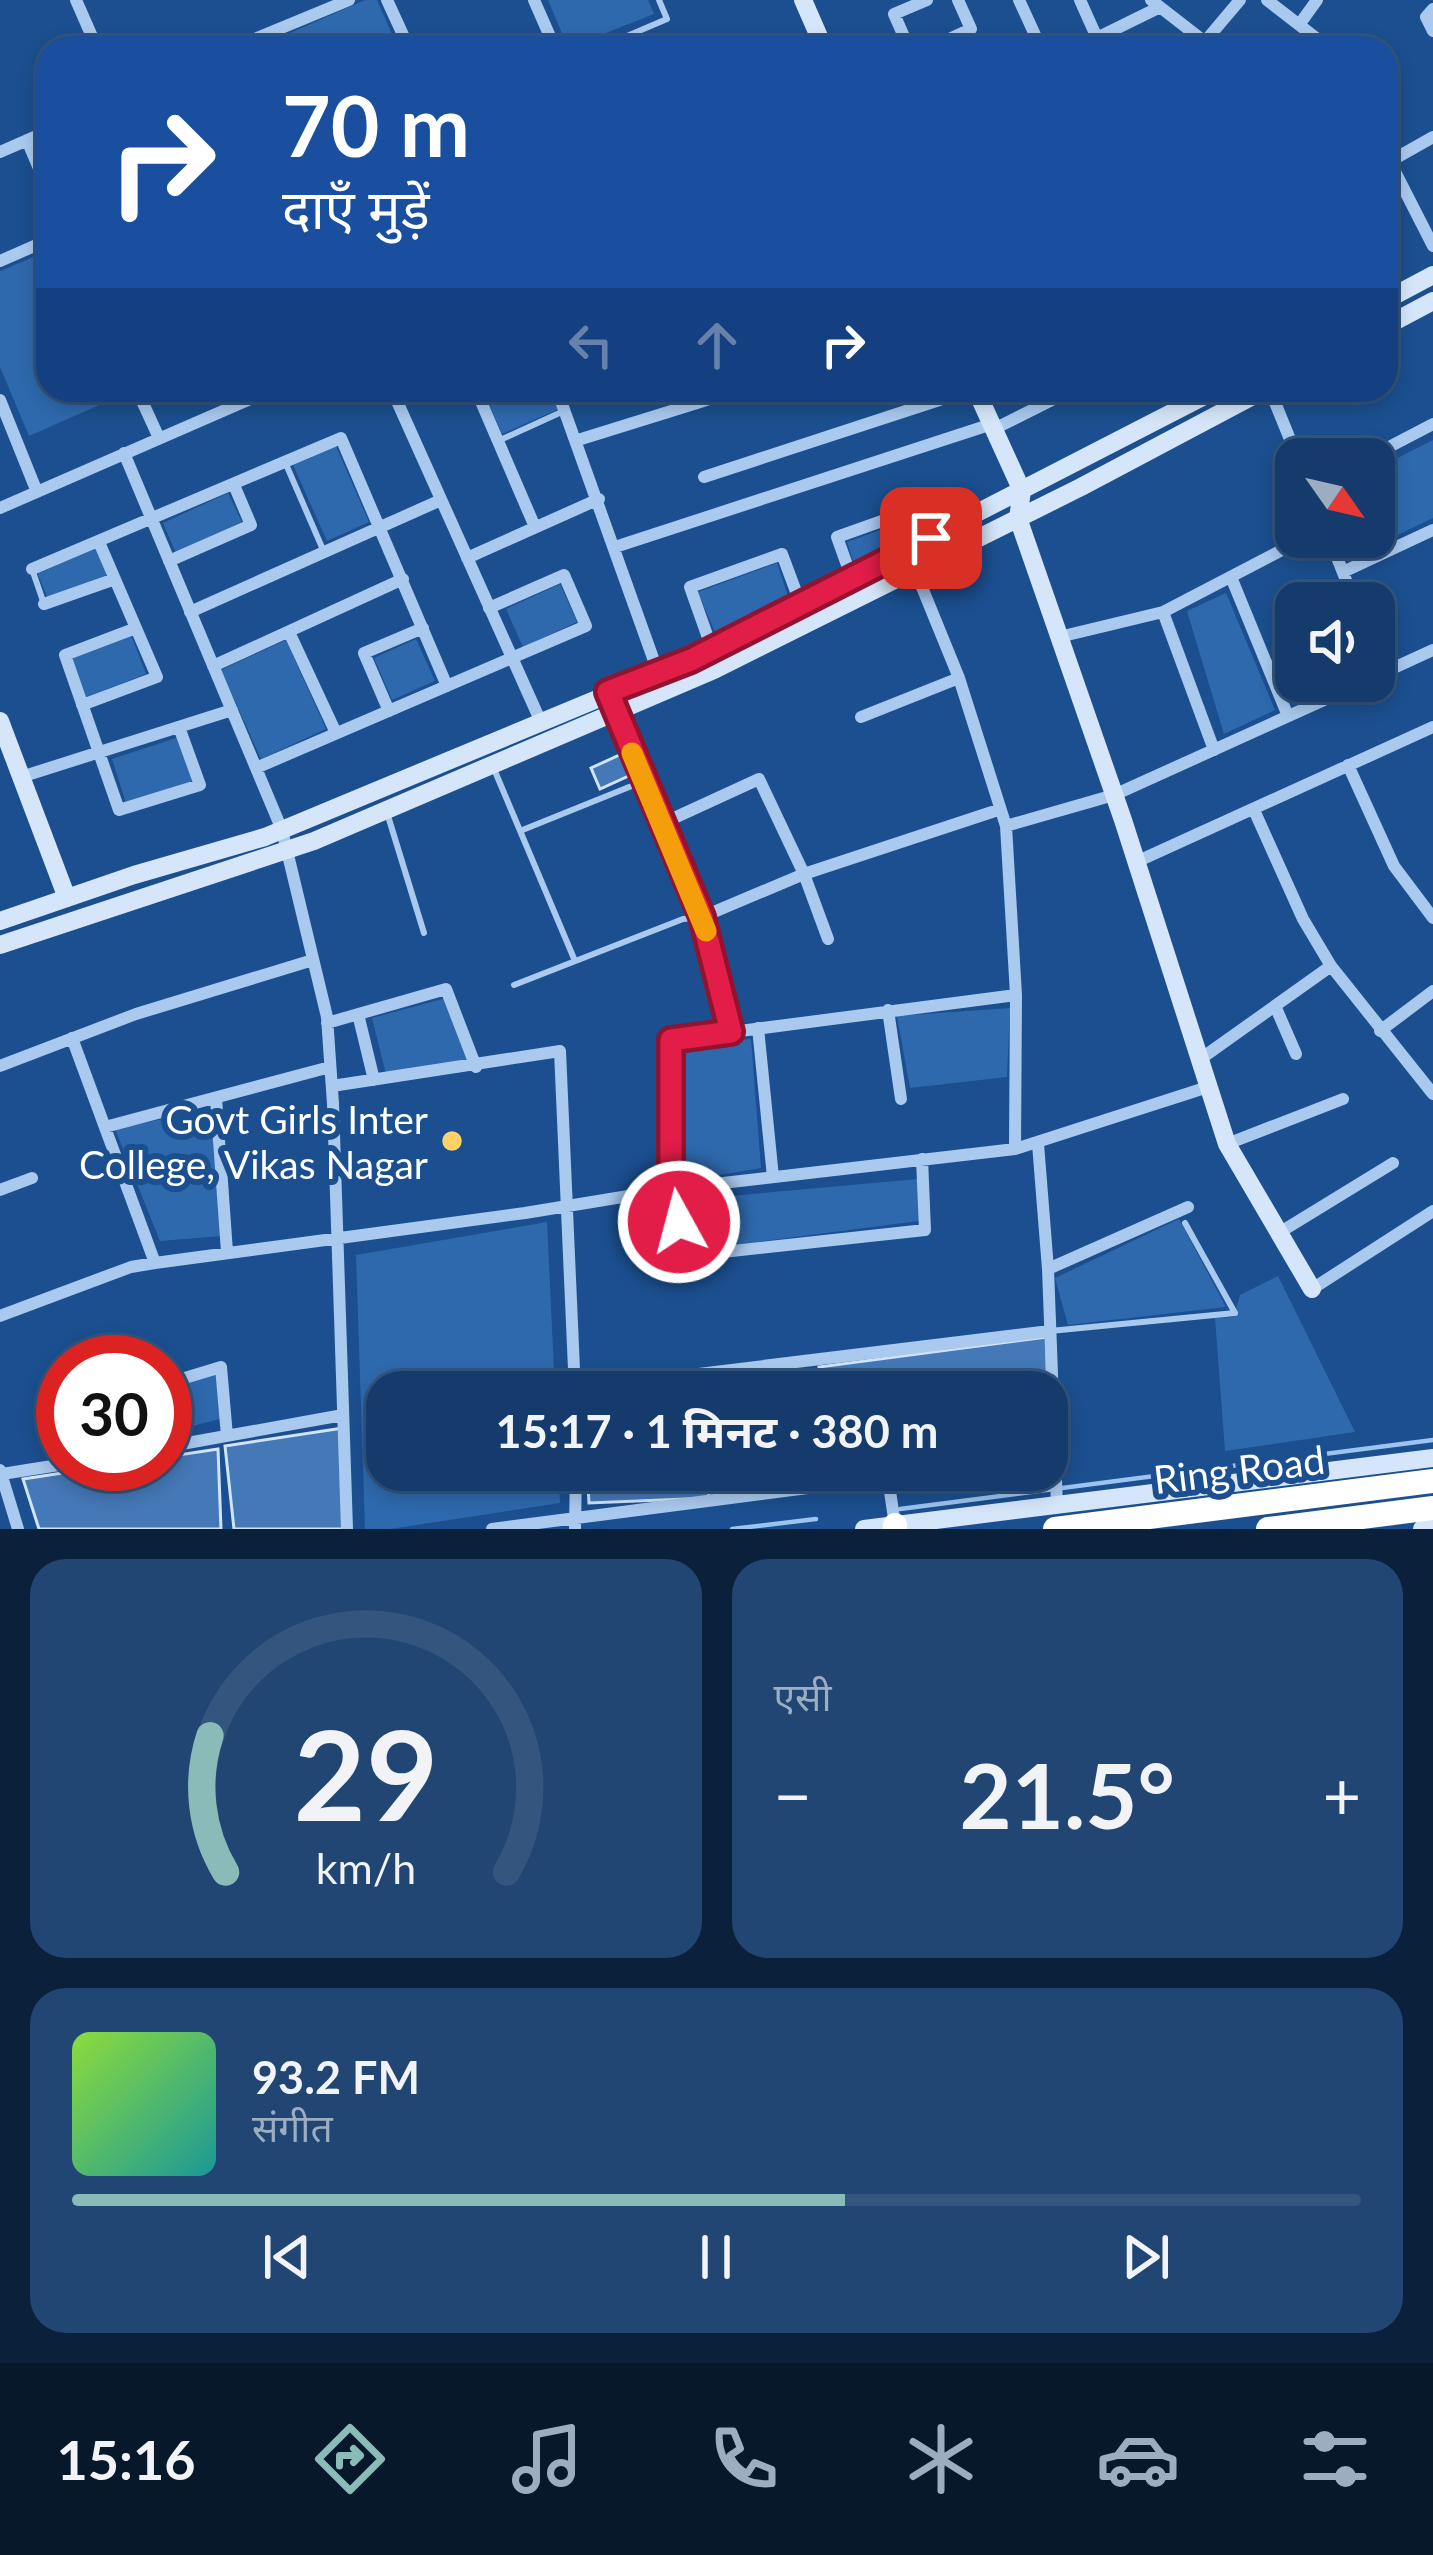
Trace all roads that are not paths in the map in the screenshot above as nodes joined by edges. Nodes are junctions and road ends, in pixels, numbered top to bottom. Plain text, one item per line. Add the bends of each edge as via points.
1 (76, 0) edge
2 (349, 0) edge
3 (387, 0) edge
4 (534, 0) edge
5 (658, 0) edge
6 (802, 0) edge
7 (927, 0) edge
8 (958, 0) edge
9 (1019, 0) edge
10 (1080, 0) edge
11 (1240, 0) edge
12 (1267, 0) edge
13 (1317, 0) edge
14 (1155, 4) edge
15 (1433, 9) edge
16 (1299, 25) junction
17 (1433, 31) edge
18 (92, 36) edge
19 (262, 36) edge
20 (404, 36) edge
21 (550, 36) edge
22 (627, 36) edge
23 (818, 36) edge
24 (904, 36) edge
25 (956, 36) edge
26 (1036, 36) edge
27 (1096, 36) edge
28 (1100, 36) edge
29 (1192, 36) edge
30 (1210, 36) edge
31 (1313, 36) edge
32 (36, 136) edge
33 (1433, 137) edge
34 (27, 140) junction
35 (0, 152) edge
36 (1398, 154) edge
37 (36, 161) edge
38 (1398, 181) edge
39 (36, 245) edge
40 (1433, 246) edge
41 (0, 261) edge
42 (1433, 275) edge
43 (1398, 294) edge
44 (1433, 301) edge
45 (1398, 320) edge
46 (0, 400) edge
47 (142, 402) edge
48 (232, 402) edge
49 (397, 402) edge
50 (481, 402) edge
51 (562, 402) edge
52 (681, 402) edge
53 (936, 402) edge
54 (979, 402) edge
55 (1044, 402) edge
56 (1193, 402) edge
57 (1244, 402) edge
58 (1272, 402) edge
59 (566, 410) junction
60 (1433, 424) edge
61 (993, 427) junction
62 (159, 438) junction
63 (1289, 438) edge
64 (578, 440) junction
65 (498, 441) junction
66 (1395, 444) edge
67 (124, 454) junction
68 (285, 462) junction
69 (704, 477) dead end
70 (234, 485) junction
71 (1022, 491) junction
72 (37, 492) junction
73 (599, 499) junction
74 (441, 500) junction
75 (0, 508) edge
76 (1018, 518) junction
77 (152, 521) junction
78 (381, 527) junction
79 (535, 527) junction
80 (1433, 530) edge
81 (931, 538) junction
82 (99, 542) junction
83 (615, 548) junction
84 (324, 552) junction
85 (1275, 554) edge
86 (467, 558) junction
87 (1337, 558) edge
88 (169, 560) junction
89 (32, 569) joint
90 (915, 569) junction
91 (1343, 572) junction
92 (1231, 577) junction
93 (115, 578) junction
94 (852, 578) junction
95 (403, 580) junction
96 (1347, 582) edge
97 (44, 604) joint
98 (801, 604) junction
99 (489, 608) junction
100 (190, 612) junction
101 (1163, 612) junction
102 (136, 628) junction
103 (423, 628) junction
104 (289, 632) junction
105 (1059, 637) junction
106 (712, 650) junction
107 (1433, 650) edge
108 (512, 658) junction
109 (213, 666) junction
110 (1395, 667) edge
111 (658, 672) junction
112 (959, 678) junction
113 (447, 686) junction
114 (608, 692) junction
115 (1319, 702) edge
116 (82, 705) junction
117 (232, 710) junction
118 (389, 711) junction
119 (616, 713) junction
120 (1288, 716) junction
121 (861, 717) dead end
122 (540, 720) junction
123 (0, 722) edge
124 (179, 727) junction
125 (1429, 728) edge
126 (336, 734) junction
127 (484, 744) junction
128 (1433, 746) edge
129 (1214, 750) junction
130 (98, 753) junction
131 (1348, 765) junction
132 (493, 766) junction
133 (256, 768) junction
134 (21, 777) junction
135 (644, 781) junction
136 (380, 789) junction
137 (1114, 795) junction
138 (998, 810) junction
139 (1254, 810) junction
140 (386, 811) junction
141 (661, 824) junction
142 (1006, 826) junction
143 (282, 830) junction
144 (520, 831) junction
145 (289, 850) junction
146 (1136, 862) junction
147 (804, 874) junction
148 (67, 898) junction
149 (702, 917) junction
150 (1433, 918) edge
151 (0, 921) edge
152 (424, 933) dead end
153 (828, 939) dead end
154 (0, 945) edge
155 (313, 960) junction
156 (575, 961) junction
157 (1331, 966) junction
158 (514, 985) dead end
159 (1433, 991) edge
160 (1016, 995) junction
161 (1276, 1008) junction
162 (888, 1010) junction
163 (358, 1014) junction
164 (327, 1023) junction
165 (758, 1028) junction
166 (1380, 1031) junction
167 (731, 1032) junction
168 (72, 1038) junction
169 (1296, 1054) dead end
170 (1199, 1060) junction
171 (0, 1066) edge
172 (476, 1066) junction
173 (330, 1067) junction
174 (374, 1080) junction
175 (332, 1086) junction
176 (1208, 1088) junction
177 (1433, 1094) edge
178 (216, 1098) junction
179 (901, 1099) dead end
180 (1343, 1099) dead end
181 (105, 1127) junction
182 (1038, 1144) junction
183 (1227, 1144) junction
184 (1016, 1149) junction
185 (922, 1159) junction
186 (1393, 1163) dead end
187 (773, 1177) junction
188 (32, 1178) dead end
189 (671, 1189) junction
190 (0, 1190) edge
191 (567, 1204) junction
192 (1188, 1207) dead end
193 (1433, 1211) edge
194 (1185, 1222) dead end
195 (1282, 1232) junction
196 (336, 1238) junction
197 (227, 1252) junction
198 (155, 1263) junction
199 (1048, 1269) junction
200 (1312, 1289) joint
201 (0, 1316) edge
202 (1050, 1331) junction
203 (574, 1371) edge
204 (733, 1371) edge
205 (1050, 1371) edge
206 (192, 1375) edge
207 (343, 1415) junction
208 (227, 1436) junction
209 (192, 1442) edge
210 (1433, 1458) edge
211 (36, 1468) edge
212 (1, 1472) edge
213 (1433, 1481) edge
214 (576, 1491) edge
215 (831, 1491) edge
216 (890, 1491) edge
217 (1433, 1508) edge
218 (1056, 1510) edge
219 (575, 1522) edge
220 (895, 1523) edge
221 (1433, 1528) edge
222 (18, 1529) edge
223 (347, 1529) edge
224 (492, 1529) edge
225 (863, 1529) edge
226 (1268, 1529) edge
227 (1423, 1529) edge

1 - 18 street
2 - 19 street
3 - 20 street
4 - 21 street
5 - 22 lane via 667,19
6 - 23 street
7 - 24 street via 894,14
8 - 25 street via 971,29
9 - 26 street
10 - 27 street
11 - 30 street
12 - 16 street
13 - 16 street
14 - 28 street
14 - 29 street
15 - 17 street via 1426,17
16 - 31 street
32 - 34 street
33 - 36 street
34 - 35 street
34 - 37 street
38 - 40 street
39 - 41 street
42 - 43 street
44 - 45 street
46 - 72 street
47 - 62 street
48 - 62 street
49 - 74 street
50 - 65 street
51 - 59 street
52 - 64 street
53 - 69 street
54 - 61 street
55 - 61 street
56 - 71 street
57 - 76 street
58 - 63 street
59 - 64 street
59 - 65 lane
60 - 66 street
61 - 71 street
61 - 83 street
62 - 67 street
64 - 73 street
65 - 79 street
67 - 72 street
67 - 77 street
68 - 70 street
68 - 78 street via 341,438
68 - 84 lane
70 - 77 street
70 - 88 street via 251,525
71 - 76 street
71 - 81 street
72 - 75 street
73 - 79 street
73 - 83 street
74 - 78 street
74 - 86 street
76 - 90 street
76 - 105 street
77 - 82 street
77 - 88 street
78 - 84 street
78 - 95 street
79 - 86 street
80 - 91 street
81 - 94 street
81 - 94 street via 921,507 837,537
82 - 89 street
82 - 93 street
83 - 111 street
84 - 100 street
85 - 92 street
86 - 99 street
87 - 91 street
88 - 100 street
89 - 97 lane
90 - 112 street
90 - 119 street
91 - 96 street
92 - 101 street
92 - 120 street
93 - 97 street
93 - 102 street
94 - 98 street
95 - 103 street
95 - 104 street
98 - 106 street
98 - 106 street via 782,554 690,587
99 - 108 street
99 - 108 street via 564,575 586,626
100 - 109 street
101 - 105 street
101 - 129 street
102 - 116 street via 64,655
102 - 116 street via 157,677
103 - 113 street
103 - 118 street via 364,653
104 - 109 street
104 - 126 street
105 - 137 street
106 - 111 street
107 - 110 street
108 - 113 street
108 - 122 street
109 - 117 street
111 - 114 street
112 - 121 street
112 - 138 street
113 - 118 street
114 - 119 street
114 - 122 street
115 - 120 street
116 - 130 street
117 - 124 street
117 - 133 street
118 - 126 street
119 - 132 street
119 - 135 street
120 - 129 street
122 - 127 street
123 - 134 street
124 - 130 street
124 - 130 street via 200,784 119,810
125 - 128 street
125 - 131 street
126 - 133 street
127 - 132 street
127 - 136 street
129 - 137 street
130 - 134 street
131 - 139 street
131 - 150 street via 1394,866
132 - 140 street
132 - 144 lane
133 - 143 street
134 - 148 street
135 - 141 street
135 - 144 lane
136 - 140 street
136 - 143 street
137 - 142 street
137 - 146 street
138 - 142 street
138 - 147 street
139 - 146 street
139 - 157 street
140 - 145 street
140 - 152 lane
141 - 147 street via 759,779
141 - 149 street
142 - 160 street
143 - 145 street
143 - 148 street
144 - 156 lane
145 - 154 street
145 - 155 street
146 - 170 street
147 - 149 street
147 - 153 street
148 - 151 street
149 - 156 lane
149 - 167 street
155 - 164 street
155 - 168 street
156 - 158 lane
157 - 161 street
157 - 166 street
159 - 166 street
160 - 162 street
160 - 184 street
161 - 169 street
161 - 170 street
162 - 165 street
162 - 179 street
163 - 164 street
163 - 172 street via 446,989
163 - 174 street
164 - 173 street
165 - 167 street
165 - 187 street
166 - 177 street
167 - 189 street via 671,1040
168 - 171 street
168 - 181 street
170 - 176 street
172 - 174 street
172 - 191 street via 560,1051
173 - 175 street
173 - 178 street
174 - 175 street
175 - 196 street
176 - 182 street
176 - 183 street
178 - 181 street
178 - 197 street
180 - 183 street
181 - 198 street
182 - 184 street
182 - 199 street
183 - 195 street
184 - 185 street
185 - 187 street
185 - 189 street via 925,1230 686,1256
186 - 195 street
187 - 189 street
188 - 190 street
189 - 191 street
191 - 196 street
191 - 203 street
192 - 199 street
193 - 200 street
194 - 202 lane via 1235,1313
195 - 200 street
196 - 197 street
196 - 207 street
197 - 198 street
198 - 201 street
199 - 202 street
202 - 204 street
202 - 205 street
206 - 208 street via 221,1366
207 - 208 street
207 - 223 street
208 - 209 street
210 - 218 street
211 - 212 street
212 - 222 street
213 - 218 highway, Ring Road
214 - 219 street
215 - 219 street
216 - 220 street
217 - 226 highway, Ring Road
218 - 220 street
219 - 224 street
220 - 225 street
221 - 227 street

